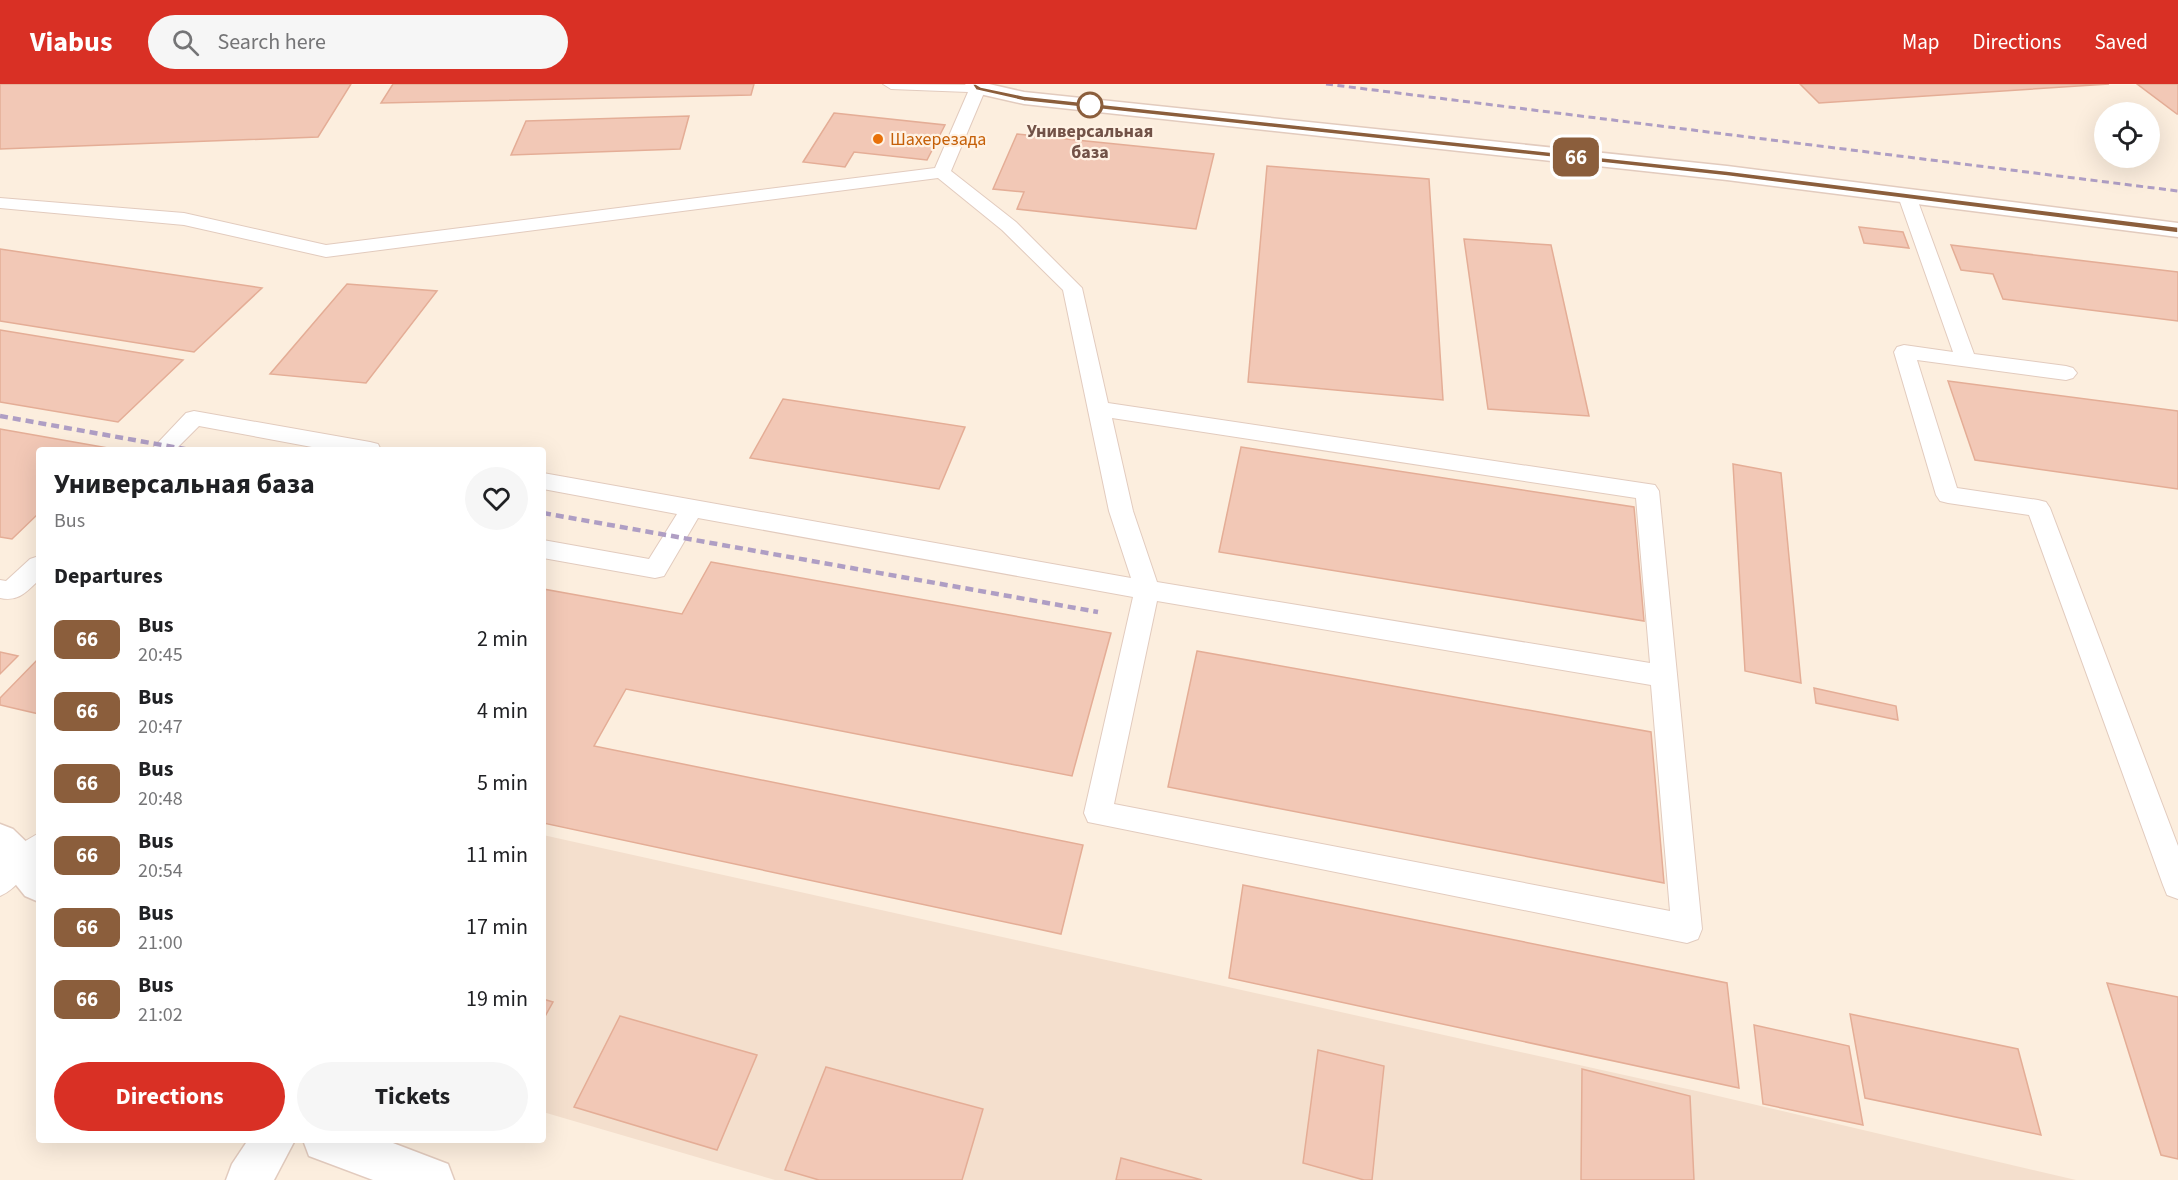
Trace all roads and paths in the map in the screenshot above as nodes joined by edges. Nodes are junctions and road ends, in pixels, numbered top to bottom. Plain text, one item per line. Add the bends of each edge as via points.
1 (891, 84) edge
2 (925, 85) edge
3 (977, 86) edge
4 (942, 172) junction
5 (1907, 196) junction
6 (0, 202) edge
7 (2178, 230) edge
8 (1966, 360) junction
9 (2066, 374) dead end
10 (1100, 409) junction
11 (165, 447) edge
12 (354, 447) edge
13 (546, 482) edge
14 (692, 508) junction
15 (546, 550) edge
16 (36, 568) edge
17 (0, 589) edge
18 (1148, 590) junction
19 (1664, 676) junction
20 (2178, 885) edge
21 (271, 1143) edge
22 (334, 1143) edge
23 (248, 1180) edge
24 (432, 1180) edge

1 - 2 lane
2 - 3 lane
3 - 4 lane
3 - 5 street via 1024,98 1727,173
4 - 6 lane via 326,252 184,219
4 - 10 lane via 1009,226 1072,288
5 - 7 street
5 - 8 lane
8 - 9 lane
8 - 20 lane via 1904,352 1948,495 2038,508
10 - 18 lane via 1121,512
10 - 19 lane via 1647,491
11 - 12 lane via 194,418
13 - 14 lane
14 - 15 lane via 656,569
14 - 18 lane
16 - 17 lane via 11,591
18 - 19 lane
18 - 19 lane via 1098,813 1687,928
21 - 23 street
22 - 24 street

